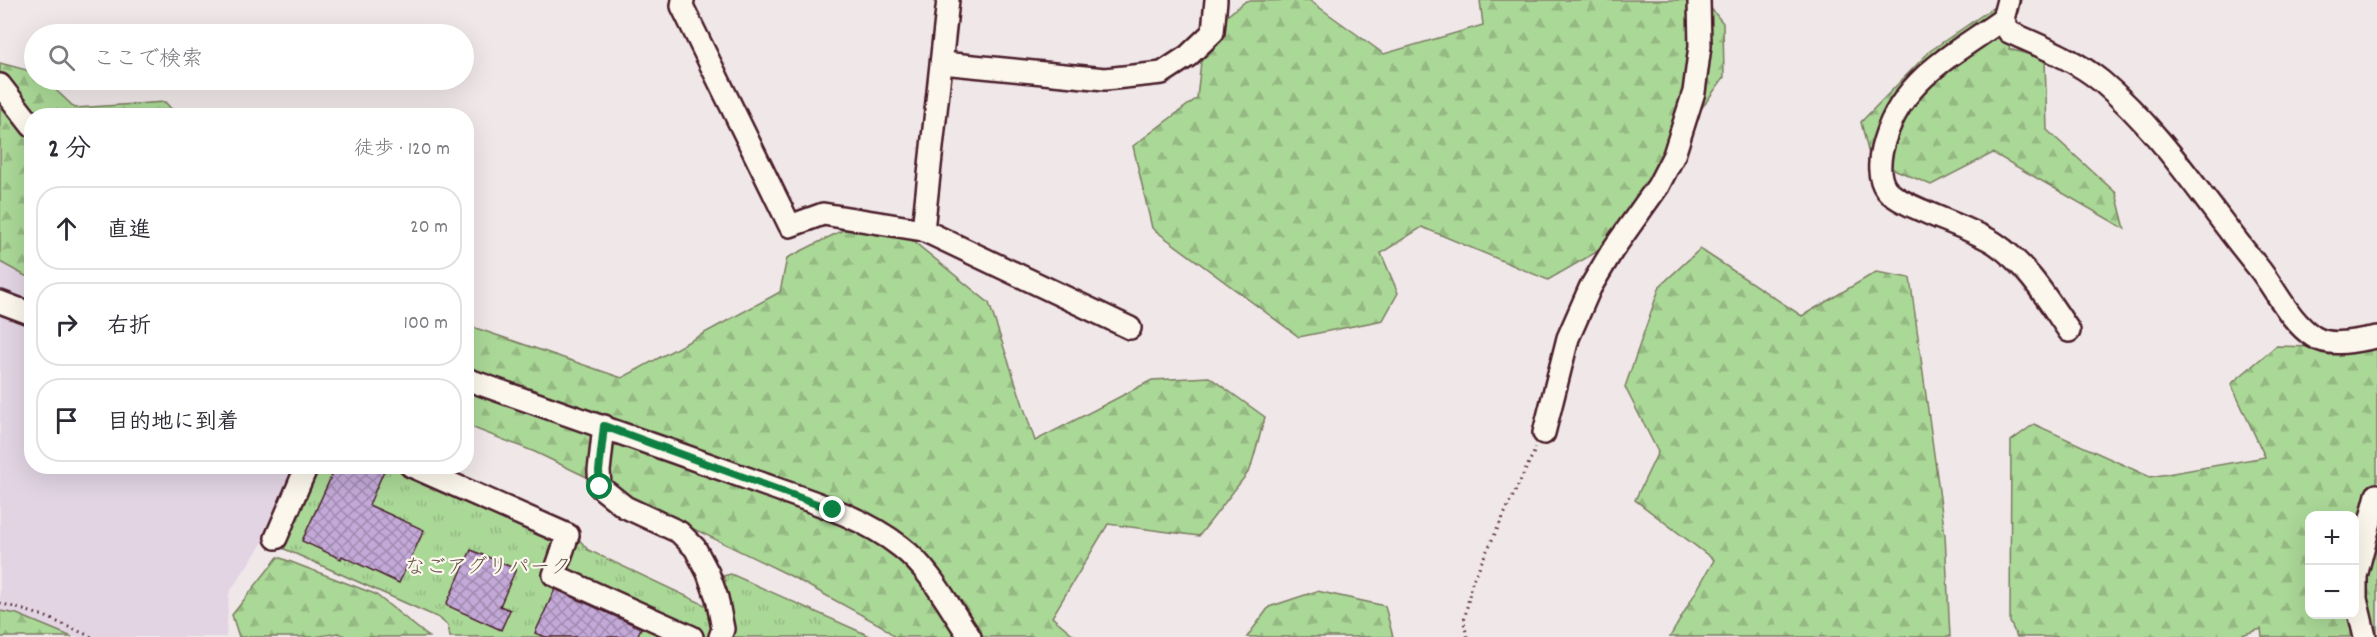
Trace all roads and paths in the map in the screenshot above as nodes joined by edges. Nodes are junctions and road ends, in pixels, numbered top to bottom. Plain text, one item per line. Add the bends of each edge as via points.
1 (683, 0) edge
2 (948, 0) edge
3 (1216, 0) edge
4 (1700, 0) edge
5 (2005, 10) edge
6 (942, 63) junction
7 (0, 85) edge
8 (24, 116) edge
9 (923, 230) junction
10 (0, 302) edge
11 (24, 311) edge
12 (1130, 328) dead end
13 (2069, 331) dead end
14 (2377, 337) edge
15 (474, 382) edge
16 (604, 426) junction
17 (1544, 433) joint
18 (304, 474) edge
19 (429, 474) edge
20 (2377, 495) edge
21 (276, 538) dead end
22 (0, 603) edge
23 (92, 637) edge
24 (692, 637) edge
25 (720, 637) edge
26 (970, 637) edge
27 (1467, 637) edge
28 (2365, 637) edge

1 - 9 street via 682,6 790,226 823,214
2 - 6 street
3 - 6 street via 1213,32 1188,56 1162,73 1105,79
4 - 17 street via 1694,92 1674,155 1658,186 1590,288 1568,338
5 - 13 street via 1920,78 1904,96 1884,138 1878,162 1886,189 1976,232 2023,267
5 - 14 street via 2008,32 2064,57 2100,81 2155,133 2297,322 2314,337 2326,342
6 - 9 street
7 - 8 street
9 - 12 street
10 - 11 street
15 - 16 street
16 - 25 street via 600,487 625,507 679,532 696,548 717,598 723,629
16 - 26 street via 833,510 875,530 902,548 929,576
17 - 27 path via 1472,582 1464,622
18 - 21 street
19 - 24 street via 568,535 554,575
20 - 28 street via 2356,576 2356,598
22 - 23 path via 44,616

